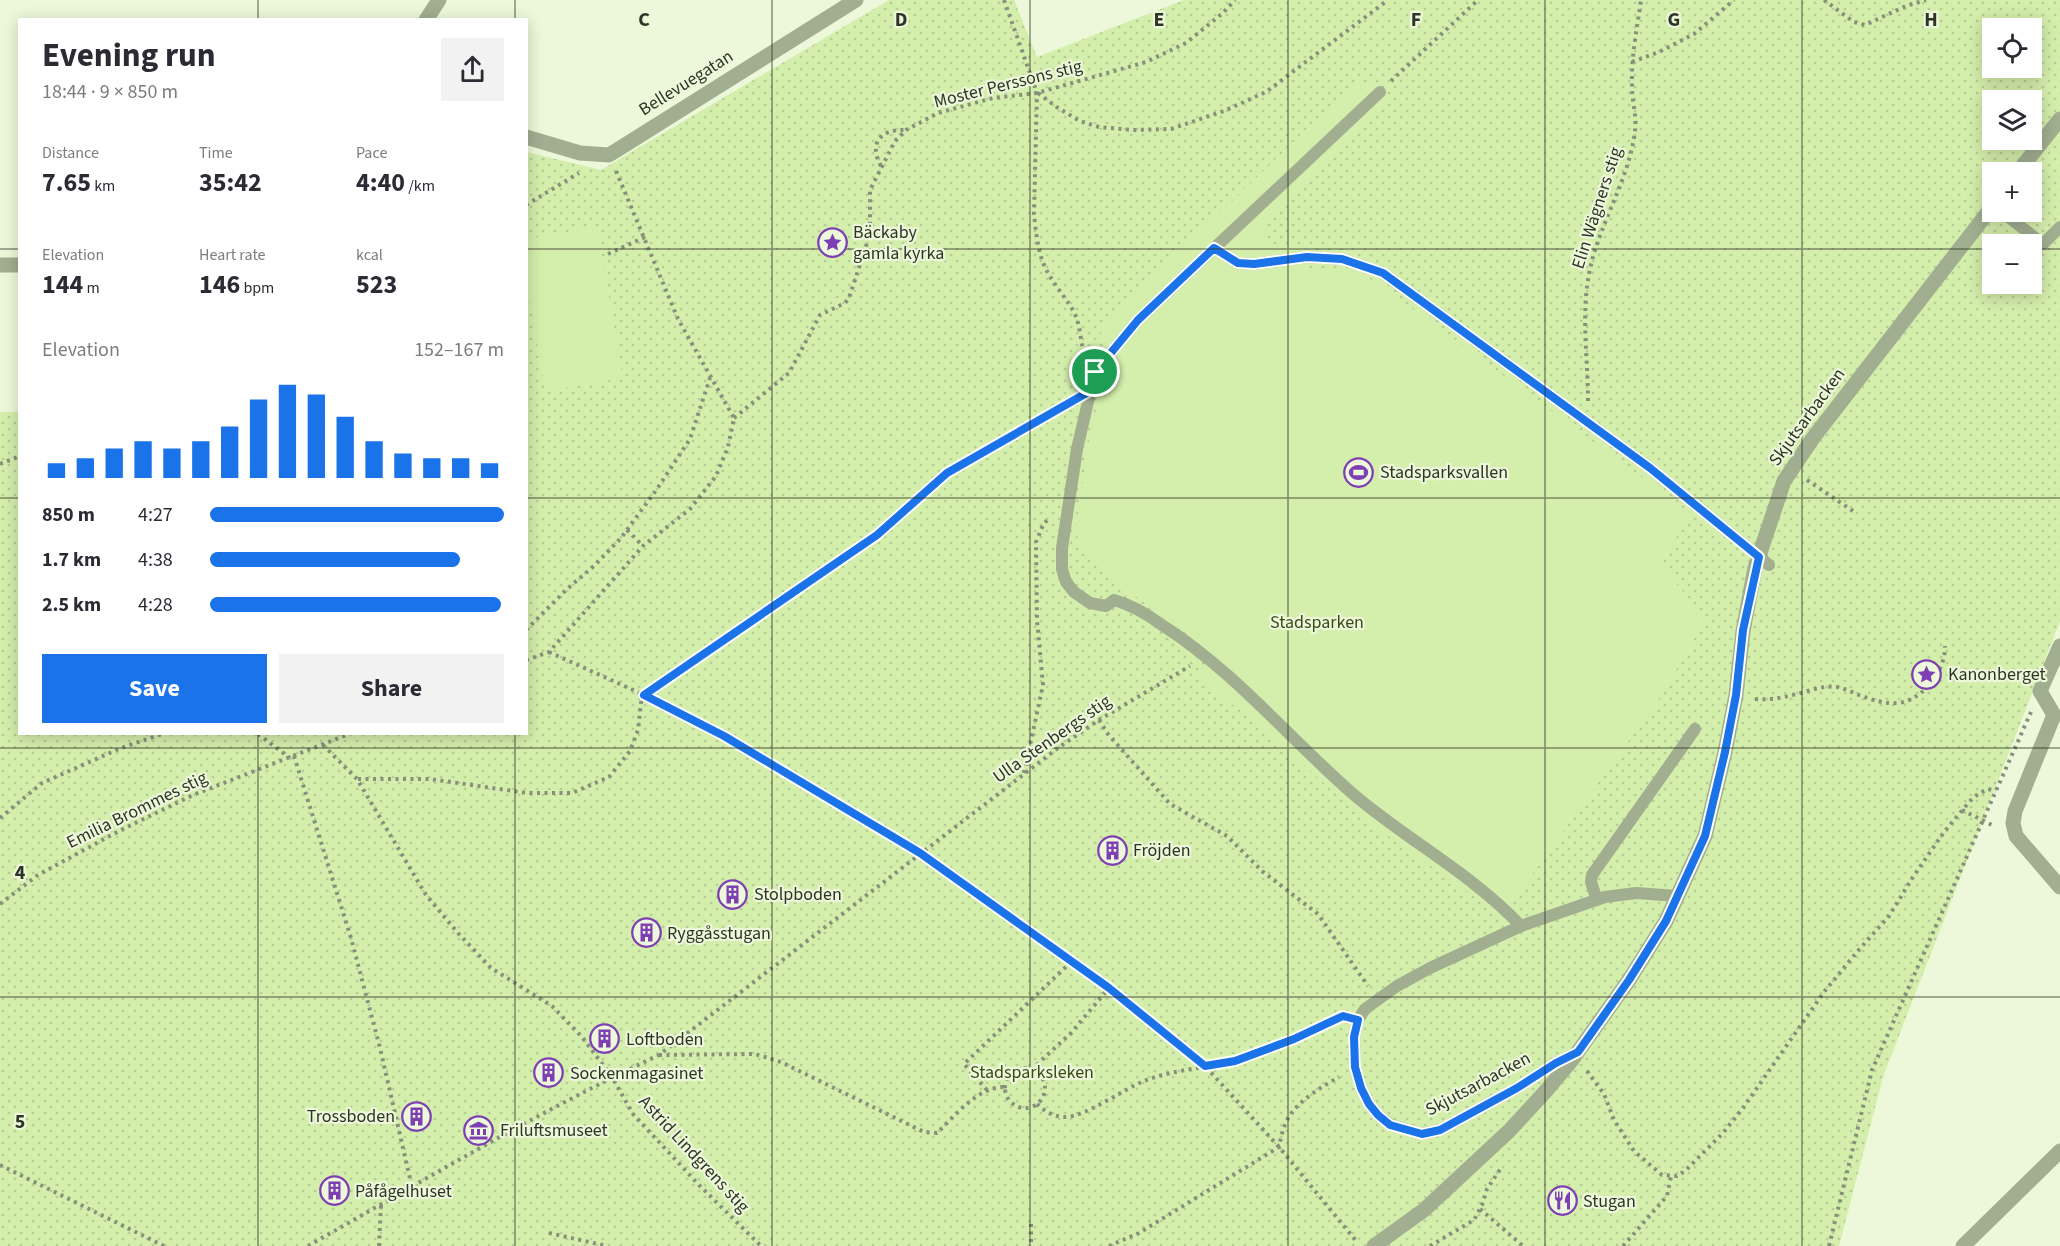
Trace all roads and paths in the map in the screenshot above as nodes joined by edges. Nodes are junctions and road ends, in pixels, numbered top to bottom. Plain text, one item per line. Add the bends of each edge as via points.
1 (439, 0) edge
2 (856, 0) edge
3 (1004, 0) edge
4 (1235, 0) edge
5 (1388, 0) edge
6 (1478, 0) edge
7 (1641, 0) edge
8 (1734, 0) edge
9 (1824, 0) edge
10 (1926, 0) edge
11 (427, 18) edge
12 (1632, 62) junction
13 (1380, 92) joint
14 (1037, 93) junction
15 (2060, 119) edge
16 (906, 130) junction
17 (528, 138) edge
18 (609, 155) junction
19 (2026, 162) edge
20 (882, 167) junction
21 (581, 171) dead end
22 (528, 204) edge
23 (1982, 220) edge
24 (2015, 222) edge
25 (2060, 227) edge
26 (645, 237) junction
27 (1214, 248) junction
28 (608, 254) dead end
29 (0, 264) edge
30 (18, 265) edge
31 (1095, 372) junction
32 (711, 376) junction
33 (1090, 391) junction
34 (734, 418) junction
35 (1590, 426) junction
36 (18, 457) edge
37 (0, 464) edge
38 (1799, 475) dead end
39 (1071, 499) junction
40 (1852, 511) dead end
41 (627, 530) junction
42 (643, 546) junction
43 (1764, 561) junction
44 (528, 628) edge
45 (1945, 646) dead end
46 (2060, 646) edge
47 (549, 652) junction
48 (1207, 657) junction
49 (528, 659) edge
50 (2040, 691) junction
51 (643, 694) junction
52 (1751, 699) dead end
53 (2057, 714) edge
54 (1099, 720) junction
55 (1695, 729) dead end
56 (159, 735) edge
57 (259, 735) edge
58 (347, 735) edge
59 (323, 745) junction
60 (292, 757) junction
61 (1024, 773) junction
62 (357, 779) junction
63 (1996, 792) junction
64 (1962, 810) junction
65 (0, 818) edge
66 (1983, 820) junction
67 (1990, 824) dead end
68 (920, 853) junction
69 (2060, 887) edge
70 (1677, 896) junction
71 (1597, 900) junction
72 (0, 904) edge
73 (1521, 926) junction
74 (1072, 961) junction
75 (1109, 988) junction
76 (1377, 1000) junction
77 (1358, 1020) junction
78 (659, 1055) junction
79 (1575, 1056) junction
80 (1205, 1066) junction
81 (1031, 1070) junction
82 (1356, 1070) junction
83 (612, 1077) junction
84 (1005, 1087) junction
85 (987, 1090) junction
86 (1037, 1104) junction
87 (1279, 1147) junction
88 (2060, 1151) edge
89 (0, 1165) edge
90 (1671, 1176) junction
91 (412, 1187) junction
92 (381, 1204) junction
93 (1480, 1209) dead end
94 (1031, 1224) dead end
95 (549, 1233) dead end
96 (153, 1244) edge
97 (164, 1246) edge
98 (308, 1246) edge
99 (379, 1246) edge
100 (607, 1246) edge
101 (761, 1246) edge
102 (1031, 1246) edge
103 (1109, 1246) edge
104 (1362, 1246) edge
105 (1374, 1246) edge
106 (1523, 1246) edge
107 (1623, 1246) edge
108 (1829, 1246) edge
109 (1963, 1246) edge

1 - 11 street
2 - 18 street, Bellevuegatan
3 - 14 path
4 - 14 path, Moster Perssons stig via 1186,43 1146,62
5 - 14 path via 1266,92 1171,129 1100,128 1073,117
6 - 13 path
7 - 12 path, Elin Wägners stig
8 - 12 path via 1694,34
9 - 10 path via 1854,22 1865,25
12 - 35 path, Elin Wägners stig via 1636,130 1623,180 1589,273 1585,316
13 - 27 lane
14 - 16 path, Moster Perssons stig via 993,98 938,113
14 - 31 path via 1036,232 1047,272 1074,312 1081,346
15 - 19 street
16 - 20 path, Moster Perssons stig via 895,141
16 - 20 path via 886,132 880,138 876,157
17 - 18 street via 580,153
18 - 26 path
20 - 34 path, Moster Perssons stig via 870,190 870,234 849,298 820,315 789,373
21 - 22 path
23 - 43 street, Skjutsarbacken via 1784,481
24 - 25 lane via 2043,244
26 - 28 path
26 - 32 path via 678,319
27 - 31 lane via 1138,320
27 - 35 lane via 1238,263 1307,257 1342,259 1383,273
29 - 30 street
31 - 33 lane
32 - 34 path
32 - 41 path via 690,439
33 - 39 lane
33 - 51 path via 947,473 877,535
34 - 42 path via 716,476 690,509
35 - 43 lane via 1650,468
36 - 37 path
38 - 40 path
39 - 48 lane via 1062,569 1074,592 1090,603 1126,603
39 - 61 path via 1053,512 1036,542 1043,685
41 - 42 path
41 - 44 path
42 - 47 path
43 - 70 street, Skjutsarbacken via 1743,630 1736,695 1705,836
45 - 52 path via 1946,653 1933,681 1912,700 1900,704 1888,704 1838,687 1820,687 1769,700
46 - 50 street
47 - 49 path
47 - 51 path
48 - 54 path, Ulla Stenbergs stig
48 - 73 lane via 1354,795 1498,903
50 - 53 street
50 - 63 path
51 - 62 path via 638,730 630,751 609,777 572,793 528,794 430,779
51 - 68 path via 724,736
53 - 69 street via 2013,823 2016,836
54 - 61 path, Ulla Stenbergs stig
54 - 76 path via 1170,804 1227,836 1262,871 1318,914
55 - 71 lane via 1592,875
56 - 65 path via 42,783
57 - 60 path
58 - 59 path, Emilia Brommes stig
59 - 60 path, Emilia Brommes stig
59 - 62 path, Astrid Lindgrens stig
60 - 72 path, Emilia Brommes stig via 193,795 119,831 38,875
60 - 91 path via 351,938
61 - 68 path, Ulla Stenbergs stig
62 - 83 path, Astrid Lindgrens stig via 426,895 458,933 491,968 552,1006
63 - 64 path via 1988,789 1978,794
63 - 66 path
64 - 66 path
64 - 90 path via 1889,916 1824,992 1743,1108 1684,1171
66 - 67 path
66 - 108 path via 1872,1070
68 - 74 path
68 - 78 path, Ulla Stenbergs stig
70 - 71 lane via 1636,893
70 - 79 street, Skjutsarbacken via 1629,980
71 - 73 lane
73 - 76 lane via 1430,968
74 - 75 path
74 - 85 path via 964,1064
75 - 80 path
75 - 81 path via 1071,1033
76 - 77 lane
77 - 80 path via 1343,1016 1235,1061
77 - 82 lane, Skjutsarbacken via 1354,1037
78 - 83 path
78 - 85 path via 755,1054 924,1132 937,1133
79 - 82 lane, Skjutsarbacken via 1440,1130 1422,1134 1390,1125 1378,1115 1361,1088
79 - 90 path via 1604,1094 1614,1120 1634,1151 1662,1175
79 - 105 street via 1509,1131 1424,1210
80 - 86 path via 1143,1082 1066,1118
80 - 87 path
81 - 84 path via 1017,1070
81 - 86 path via 1043,1080 1045,1090
82 - 87 path via 1325,1085 1290,1115
83 - 91 path
83 - 101 path, Astrid Lindgrens stig via 633,1114
84 - 85 path
84 - 86 path via 1014,1105 1023,1108
87 - 103 path via 1139,1233
87 - 104 path
88 - 109 street
89 - 96 path
90 - 107 path via 1667,1196
91 - 92 path
92 - 98 path
92 - 99 path
93 - 106 path
94 - 102 path
95 - 100 path
96 - 97 path

